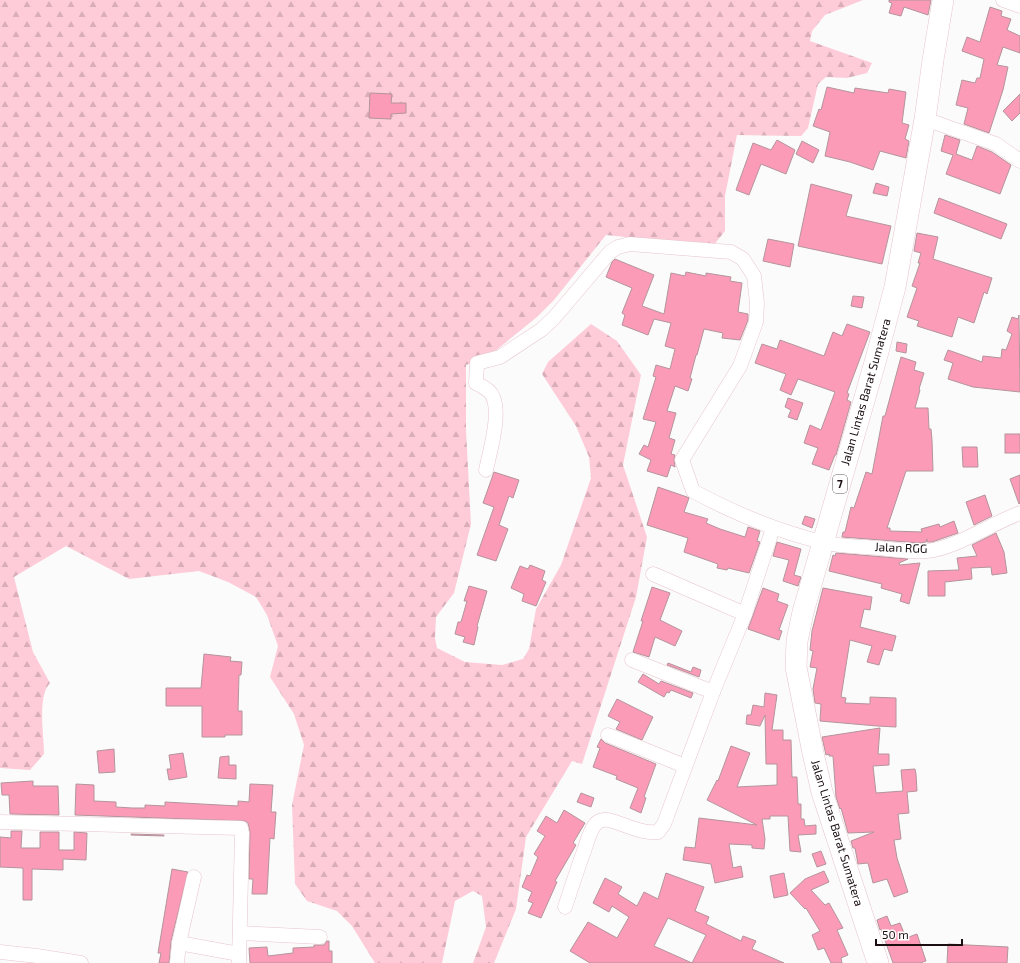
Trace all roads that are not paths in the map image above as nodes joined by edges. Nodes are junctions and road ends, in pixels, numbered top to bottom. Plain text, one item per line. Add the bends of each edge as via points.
1 (943, 0) edge
2 (1003, 0) edge
3 (1020, 6) edge
4 (926, 120) junction
5 (1020, 161) edge
6 (486, 470) dead end
7 (1020, 513) edge
8 (773, 528) junction
9 (823, 543) junction
10 (653, 574) dead end
11 (745, 614) junction
12 (632, 660) dead end
13 (713, 692) junction
14 (608, 735) dead end
15 (685, 766) junction
16 (0, 822) edge
17 (194, 877) dead end
18 (565, 907) dead end
19 (240, 933) junction
20 (320, 937) dead end
21 (179, 943) junction
22 (0, 952) edge
23 (239, 958) edge
24 (81, 963) edge
25 (176, 963) edge
26 (878, 963) edge

1 - 4 highway, Jalan Lintas Barat Sumatera / 7
2 - 3 street
4 - 5 street via 996,144
4 - 9 highway, Jalan Lintas Barat Sumatera / 7 via 895,287
6 - 8 street, Jalan RGG via 496,419 496,405 490,391 476,383 477,362 500,357 541,330 610,252 618,247 630,244 730,252 743,259 754,276 756,322 740,366 682,460 693,491 726,509
7 - 9 street, Jalan RGG via 955,543 932,550
8 - 9 street, Jalan RGG
8 - 11 street
9 - 26 highway, Jalan Lintas Barat Sumatera / 7 via 803,612 796,667 822,792
10 - 11 street
11 - 13 street
12 - 13 street
13 - 15 street
14 - 15 street
15 - 18 street via 664,824 658,832 640,832 607,820 595,824
16 - 19 street via 241,828
17 - 21 street
19 - 20 street
19 - 23 street
21 - 23 street
21 - 25 street
22 - 24 street

